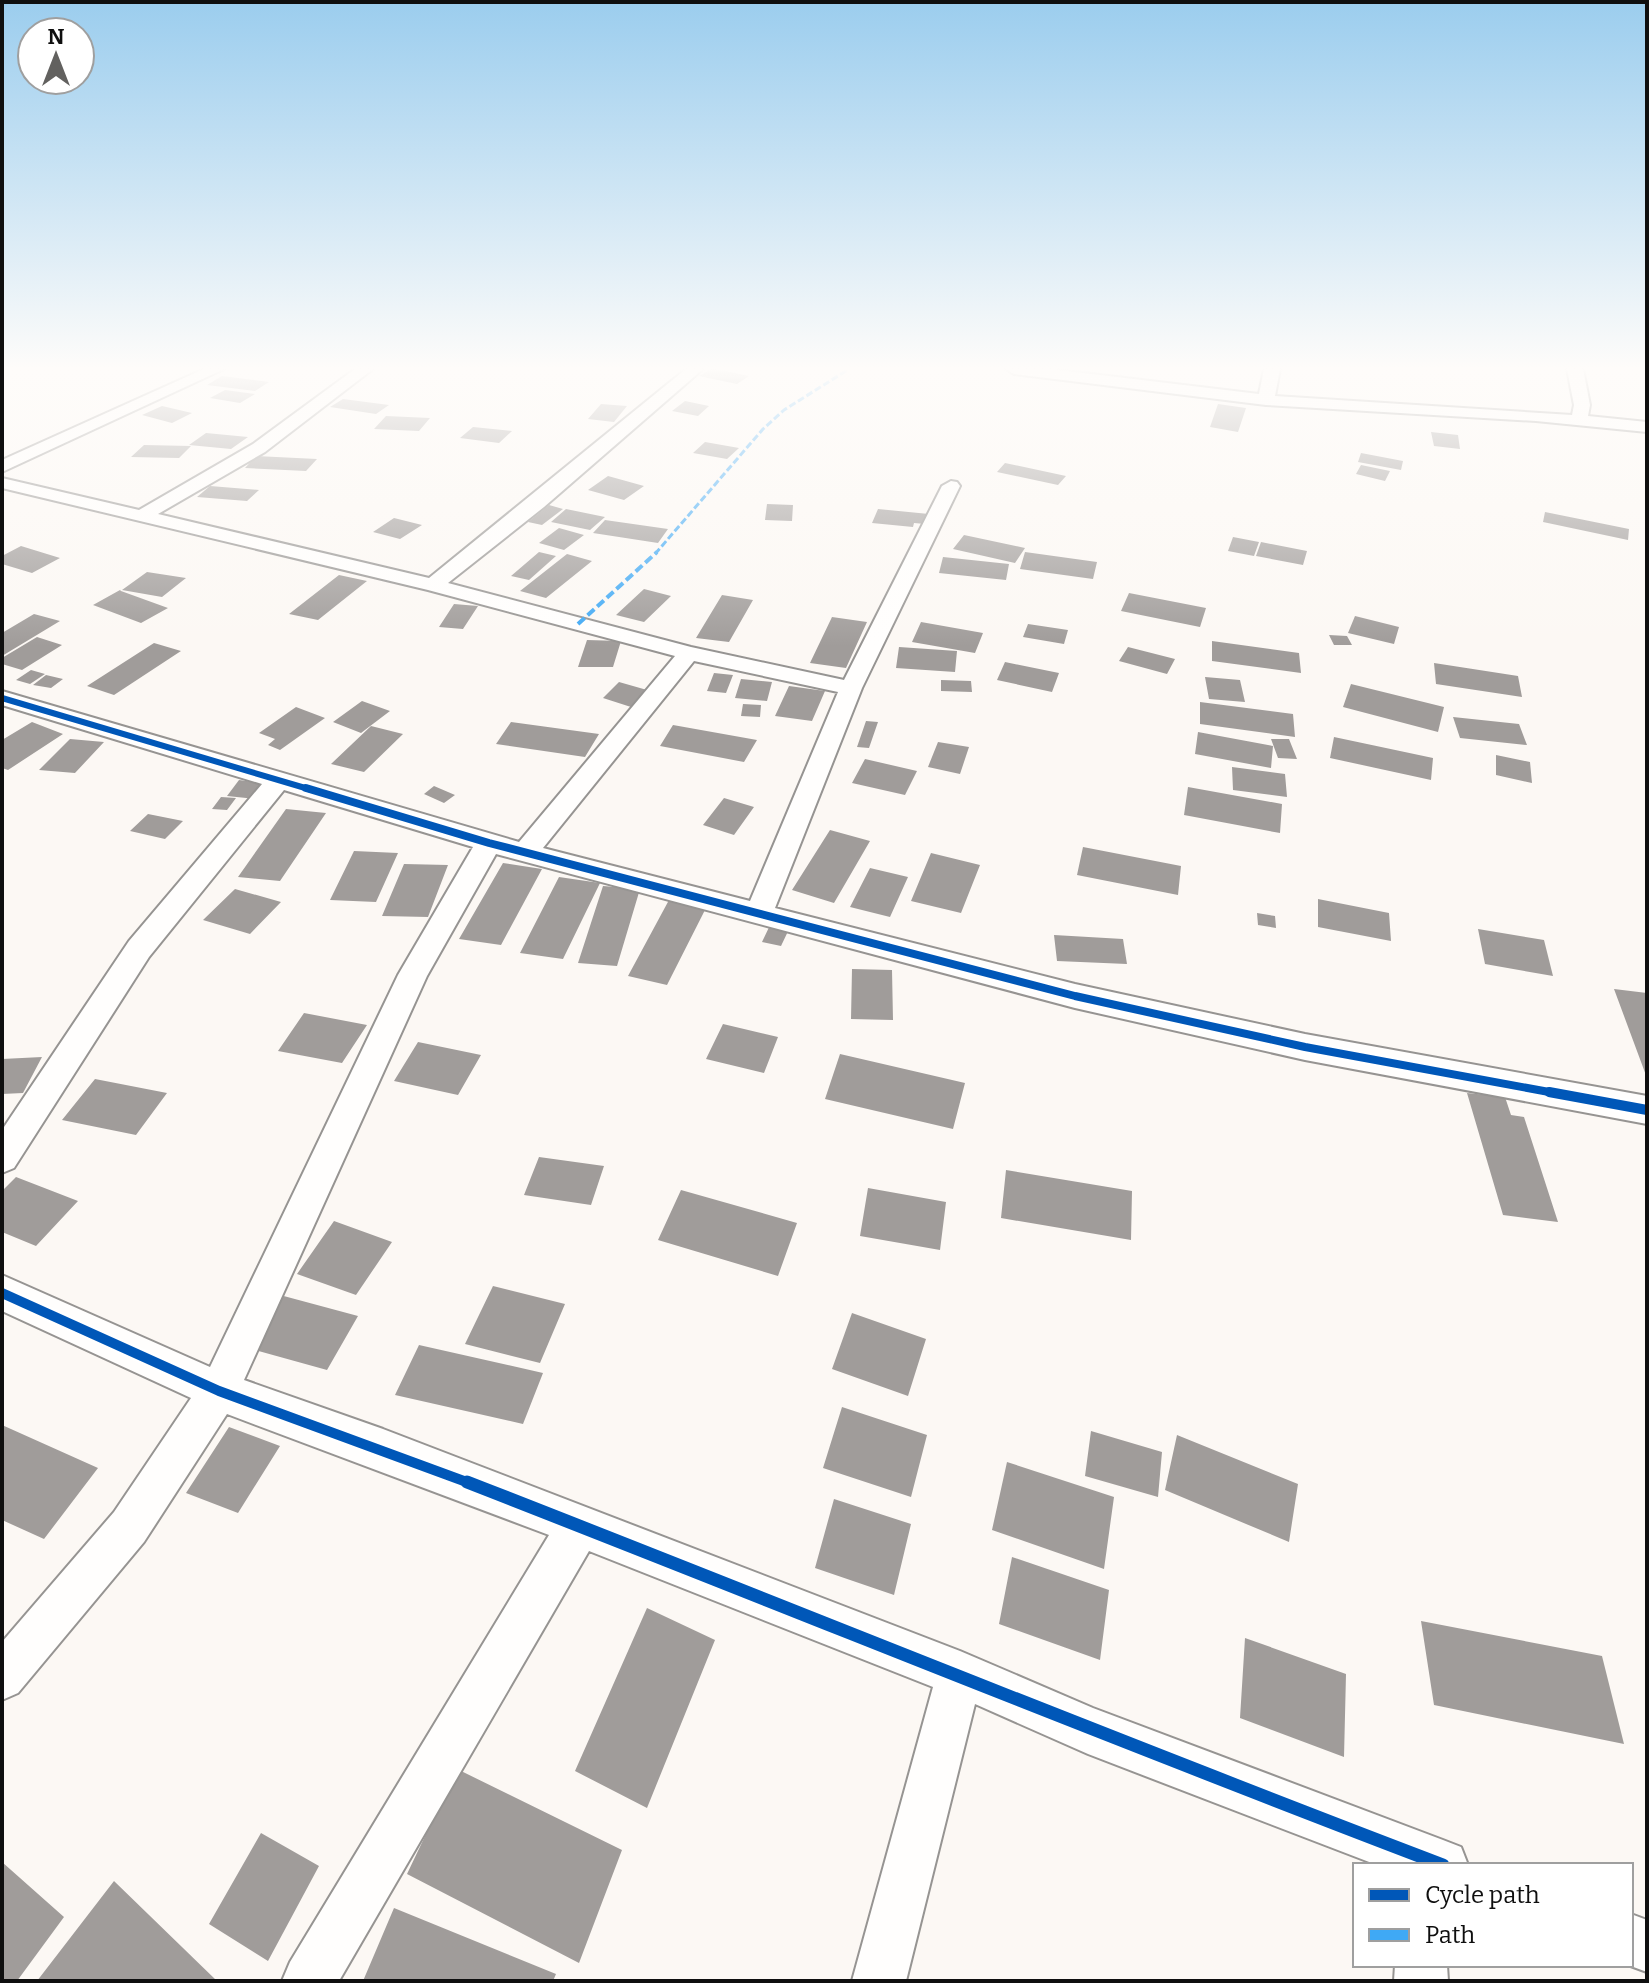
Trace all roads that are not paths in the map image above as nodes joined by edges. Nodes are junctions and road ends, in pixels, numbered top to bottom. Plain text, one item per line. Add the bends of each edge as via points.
1 (236, 462) edge
2 (586, 462) edge
3 (2, 483) edge
4 (951, 486) dead end
5 (143, 515) junction
6 (433, 585) junction
7 (689, 653) junction
8 (851, 688) junction
9 (4, 701) edge
10 (279, 780) junction
11 (489, 843) junction
12 (525, 852) junction
13 (759, 913) junction
14 (1647, 1110) edge
15 (2, 1158) edge
16 (2, 1293) edge
17 (219, 1391) junction
18 (579, 1526) junction
19 (960, 1674) junction
20 (2, 1677) edge
21 (1427, 1862) edge
22 (309, 1981) edge
23 (879, 1981) edge

1 - 5 street
2 - 6 street
3 - 5 street
4 - 8 street
5 - 6 street
6 - 7 street
7 - 8 street
7 - 12 street
8 - 13 street
9 - 10 street
10 - 11 street
10 - 15 street via 139,949
11 - 12 street
11 - 17 street via 413,975
12 - 13 street
13 - 14 street via 1075,996 1274,1040
16 - 17 street
17 - 18 street
17 - 20 street via 129,1527
18 - 19 street
18 - 22 street
19 - 21 street via 1088,1730
19 - 23 street

